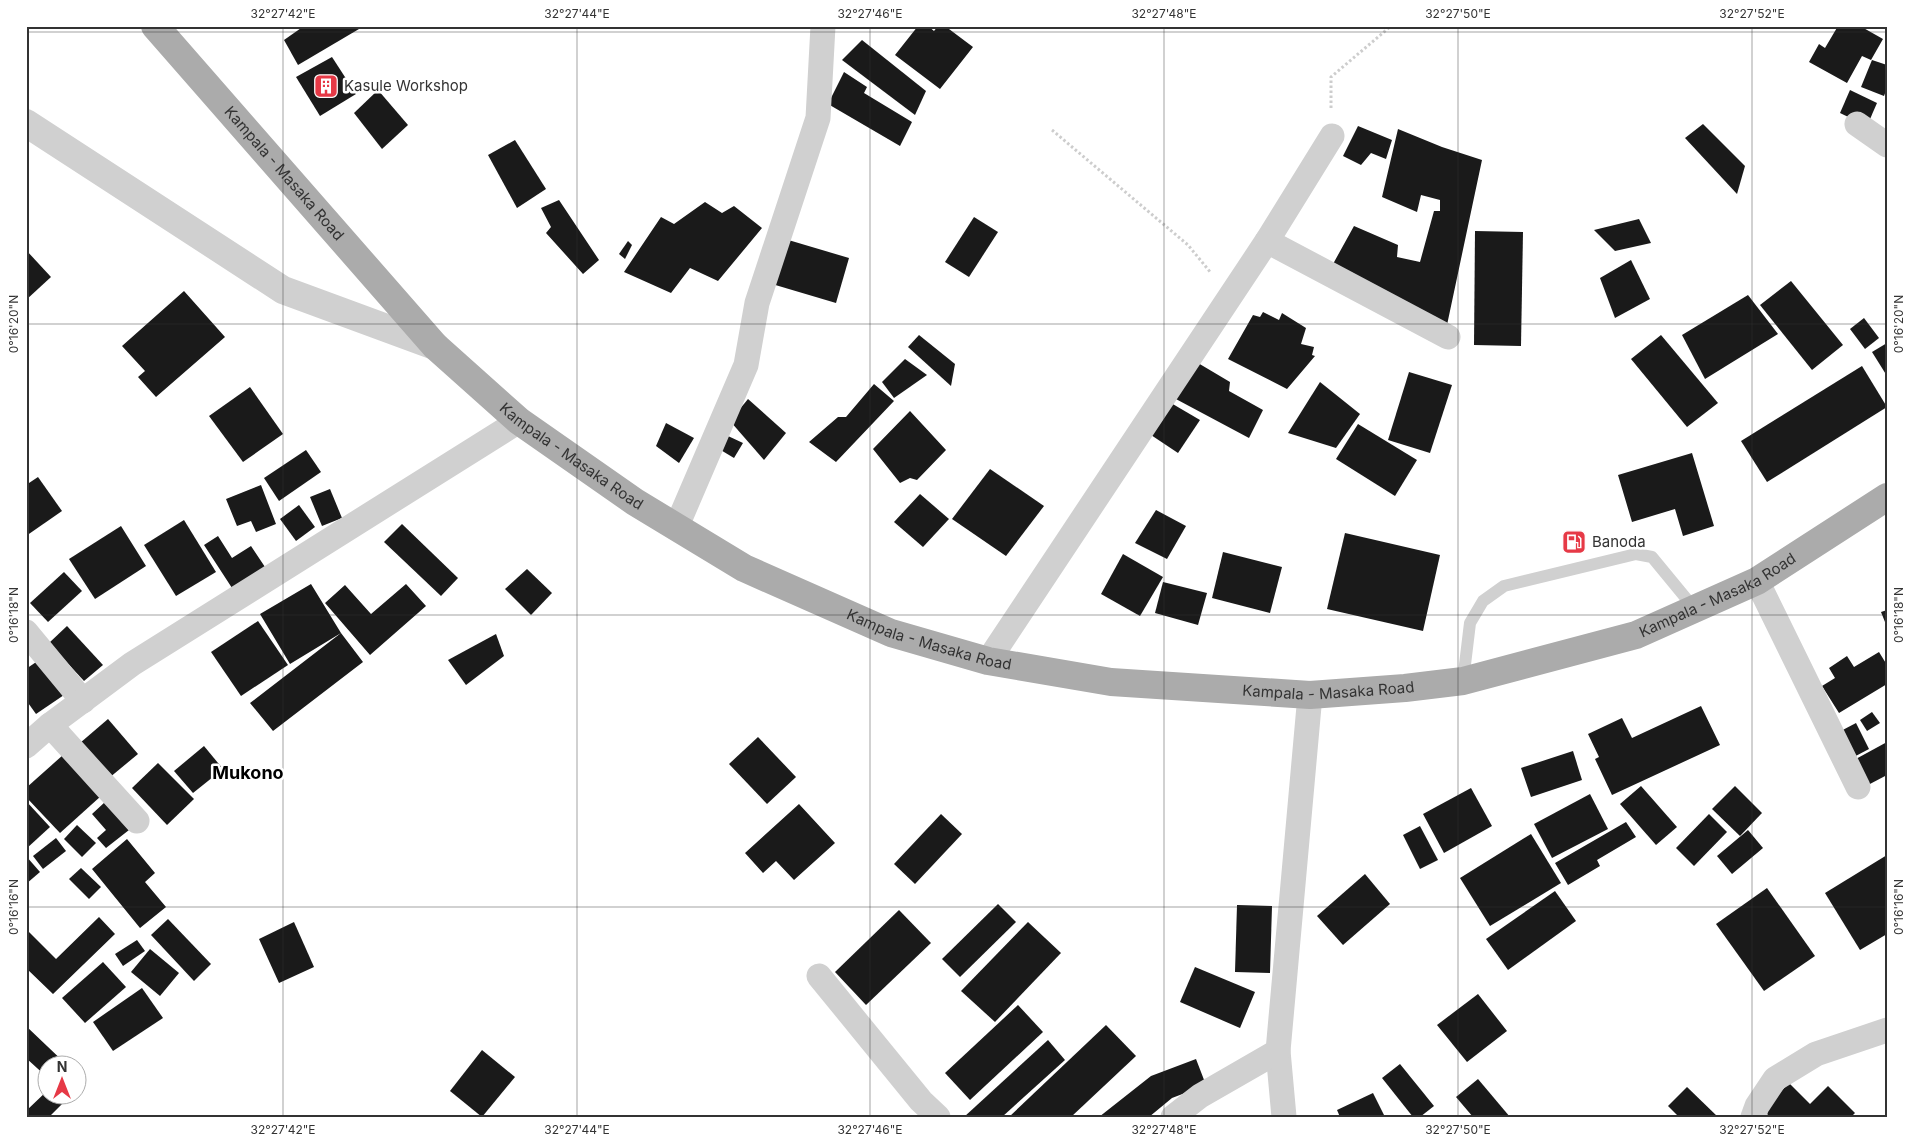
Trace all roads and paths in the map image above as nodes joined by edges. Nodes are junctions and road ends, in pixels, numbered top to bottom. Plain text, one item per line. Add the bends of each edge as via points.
1 (155, 26) edge
2 (824, 26) edge
3 (1391, 26) edge
4 (26, 123) edge
5 (1857, 124) dead end
6 (1052, 130) dead end
7 (1332, 136) joint
8 (1887, 145) edge
9 (1266, 241) junction
10 (1228, 299) junction
11 (1448, 337) dead end
12 (435, 346) junction
13 (519, 421) junction
14 (1886, 499) edge
15 (676, 528) junction
16 (1757, 581) junction
17 (1694, 608) junction
18 (26, 632) edge
19 (988, 662) junction
20 (1463, 681) junction
21 (1310, 695) junction
22 (83, 701) junction
23 (50, 725) junction
24 (26, 746) edge
25 (1858, 788) dead end
26 (137, 821) dead end
27 (819, 976) dead end
28 (1887, 1030) edge
29 (1278, 1051) junction
30 (938, 1117) edge
31 (1173, 1117) edge
32 (1284, 1117) edge
33 (1753, 1117) edge

1 - 12 main road, Kampala - Masaka Road
2 - 15 street via 818,118 757,303 746,365
3 - 7 path via 1331,77
4 - 12 street via 282,290
5 - 8 street
6 - 10 path via 1188,245 1220,283
7 - 9 street
9 - 10 street
9 - 11 street
10 - 19 street
12 - 13 main road, Kampala - Masaka Road
13 - 15 main road, Kampala - Masaka Road
13 - 22 street via 132,664
14 - 16 main road, Kampala - Masaka Road
15 - 19 main road, Kampala - Masaka Road via 744,568 891,632
16 - 17 main road, Kampala - Masaka Road
16 - 25 street
17 - 20 main road, Kampala - Masaka Road via 1636,635
17 - 20 lane via 1652,558 1636,554 1504,586 1483,600 1470,623
18 - 22 street
19 - 21 main road, Kampala - Masaka Road via 1111,682
20 - 21 main road, Kampala - Masaka Road
21 - 29 street
22 - 23 street
23 - 24 street
23 - 26 street
27 - 30 street via 921,1101
28 - 33 street via 1816,1054 1775,1079
29 - 31 street via 1200,1096
29 - 32 street

